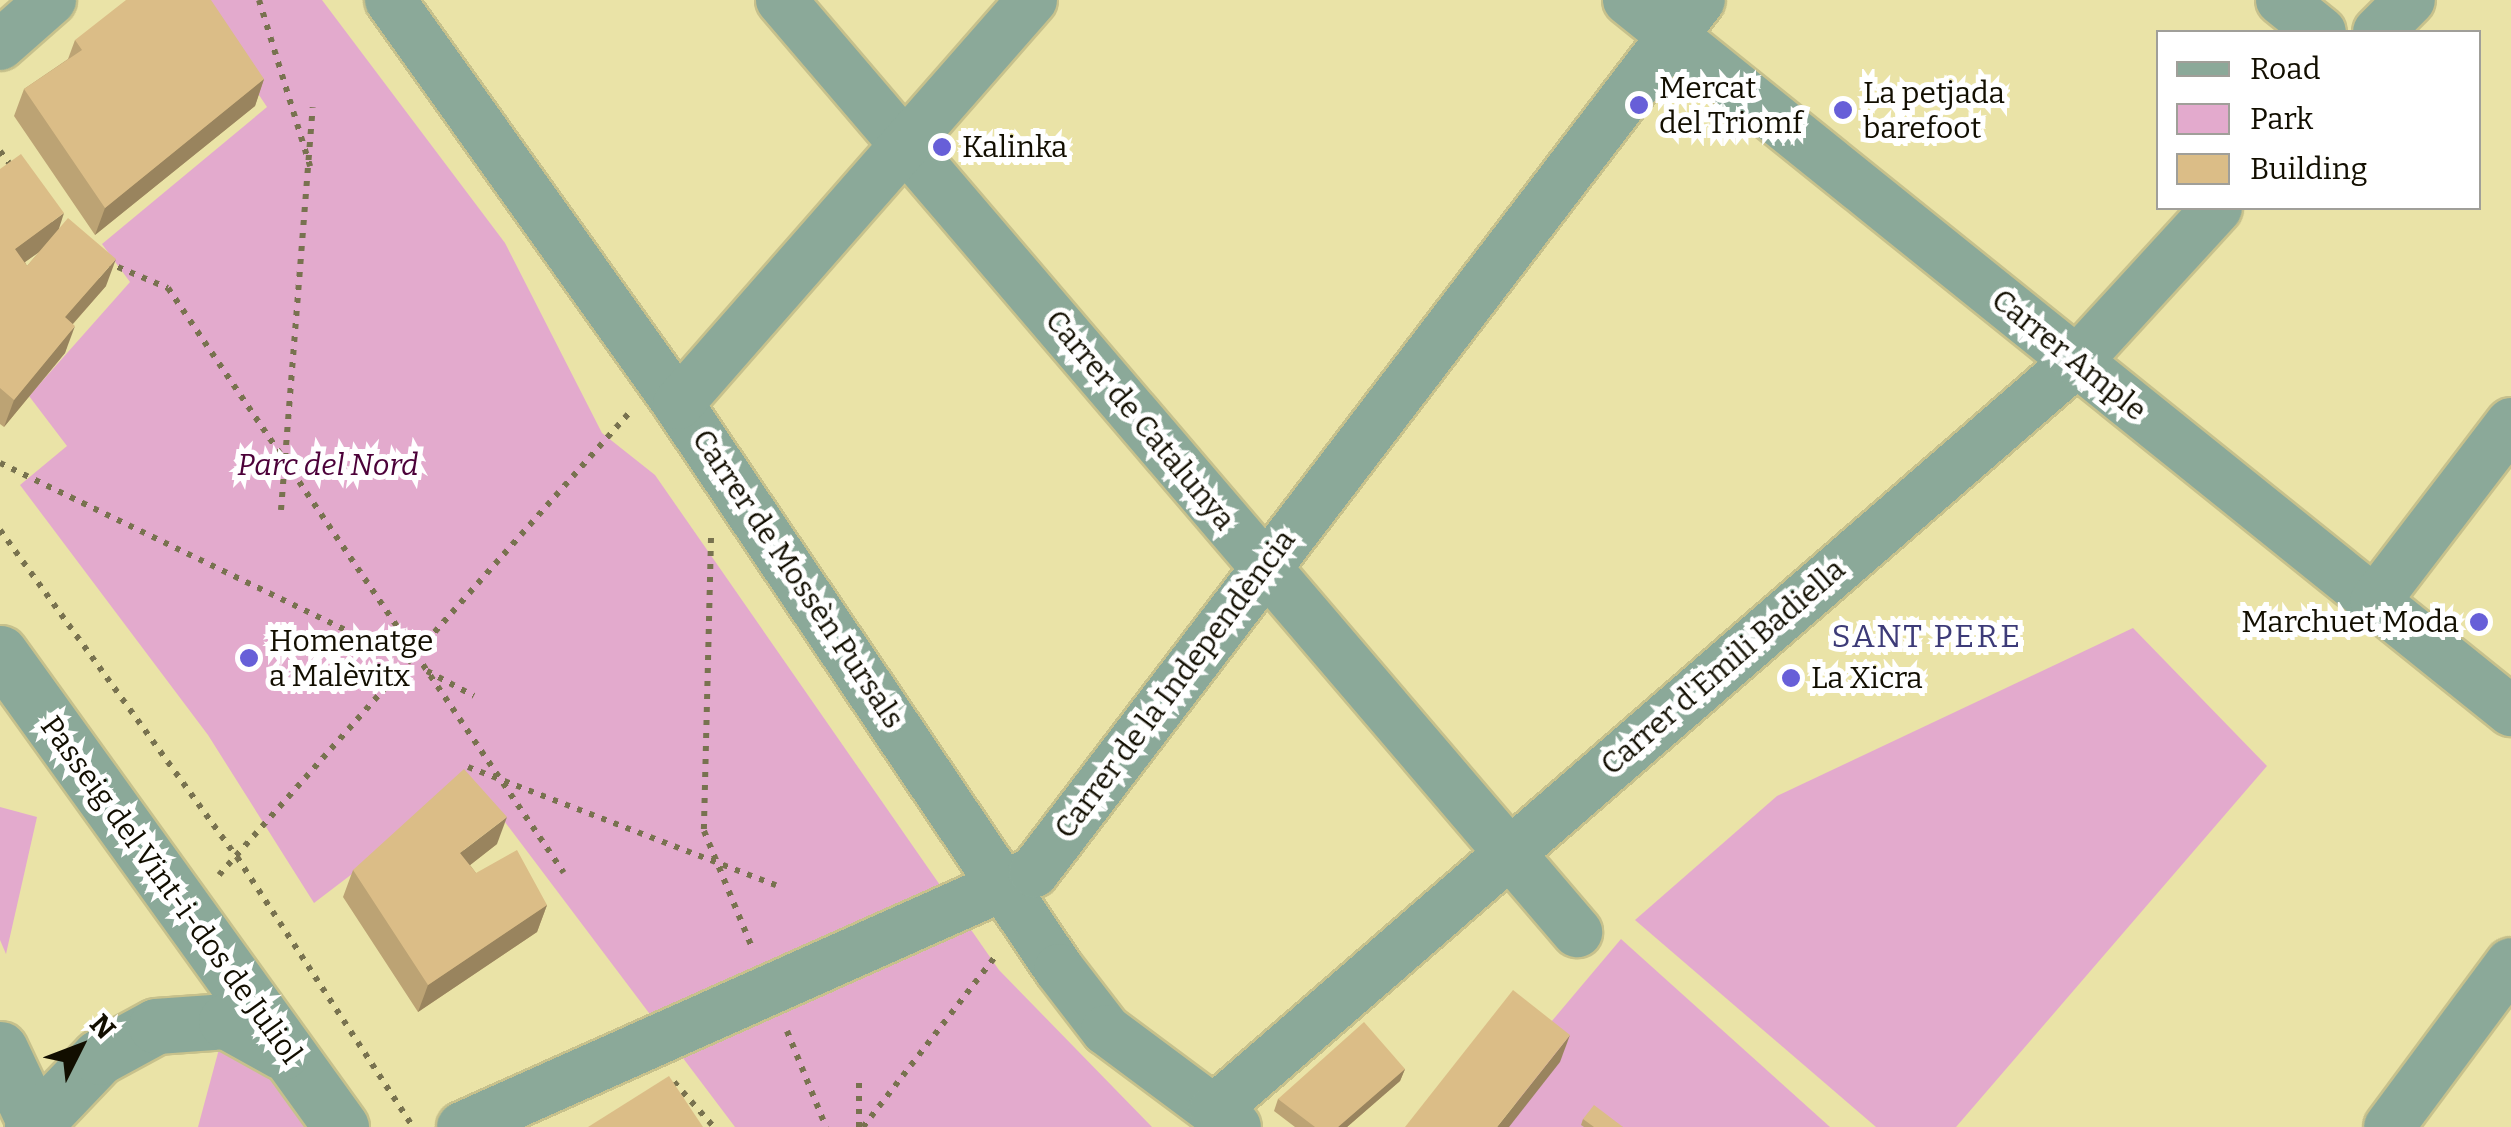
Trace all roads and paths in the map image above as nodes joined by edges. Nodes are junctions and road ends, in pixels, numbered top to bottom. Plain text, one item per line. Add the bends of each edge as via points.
1 (51, 0) edge
2 (259, 0) edge
3 (390, 0) edge
4 (781, 0) edge
5 (1032, 0) edge
6 (1628, 0) edge
7 (2282, 0) edge
8 (2410, 0) edge
9 (1686, 18) edge
10 (2318, 30) edge
11 (2380, 30) edge
12 (0, 45) edge
13 (313, 107) dead end
14 (908, 147) junction
15 (0, 151) edge
16 (312, 172) junction
17 (24, 183) edge
18 (2215, 210) edge
19 (87, 254) edge
20 (2077, 361) junction
21 (659, 402) junction
22 (2511, 423) edge
23 (0, 462) edge
24 (285, 463) junction
25 (280, 510) dead end
26 (712, 526) dead end
27 (0, 530) edge
28 (1263, 565) junction
29 (2374, 602) junction
30 (0, 653) edge
31 (412, 659) junction
32 (424, 669) junction
33 (474, 696) dead end
34 (2511, 711) edge
35 (468, 767) edge
36 (498, 778) junction
37 (1508, 854) junction
38 (237, 856) junction
39 (712, 858) junction
40 (564, 873) dead end
41 (219, 875) dead end
42 (776, 884) dead end
43 (1009, 887) junction
44 (1577, 932) dead end
45 (1002, 946) dead end
46 (2511, 962) edge
47 (770, 992) junction
48 (0, 1049) edge
49 (300, 1068) junction
50 (667, 1074) edge
51 (859, 1080) dead end
52 (1225, 1118) edge
53 (33, 1125) edge
54 (341, 1127) edge
55 (413, 1127) edge
56 (462, 1127) edge
57 (714, 1127) edge
58 (826, 1127) edge
59 (860, 1127) edge
60 (2389, 1127) edge

1 - 12 street
2 - 16 path
3 - 21 street, Carrer de Mossèn Pursals
4 - 14 street, Carrer de Catalunya
5 - 14 street
6 - 9 street, Carrer Ample
7 - 10 street
8 - 11 street
9 - 20 street, Carrer Ample
9 - 28 street, Carrer de la Independència
13 - 16 path
14 - 21 street
14 - 28 street, Carrer de Catalunya
15 - 17 path
16 - 24 path
18 - 20 street, Carrer d'Emili Badiella
19 - 24 path via 168,288
20 - 29 street, Carrer Ample
20 - 37 street, Carrer d'Emili Badiella
21 - 31 path
21 - 43 street, Carrer de Mossèn Pursals
22 - 29 street
23 - 31 path
24 - 25 path
24 - 31 path
26 - 39 path via 704,830
27 - 38 path
28 - 37 street, Carrer de Catalunya
28 - 43 street, Carrer de la Independència via 1034,872
29 - 34 street, Carrer Ample
30 - 49 street, Passeig del Vint-i-dos de Juliol
31 - 32 path
31 - 38 path
32 - 33 path
32 - 36 path
35 - 36 path
36 - 39 path
36 - 40 path
37 - 44 street, Carrer de Catalunya
37 - 52 street, Carrer d'Emili Badiella
38 - 41 path
38 - 55 path
39 - 42 path
39 - 47 path
43 - 47 street, Carrer de la Independència
43 - 52 street, Carrer de Mossèn Pursals via 1106,1030
45 - 59 path
46 - 60 street
47 - 56 street, Carrer de la Independència
47 - 58 path
48 - 53 street
49 - 53 street via 226,1020 186,1019 99,1058
49 - 54 street, Passeig del Vint-i-dos de Juliol
50 - 57 path
51 - 59 path

